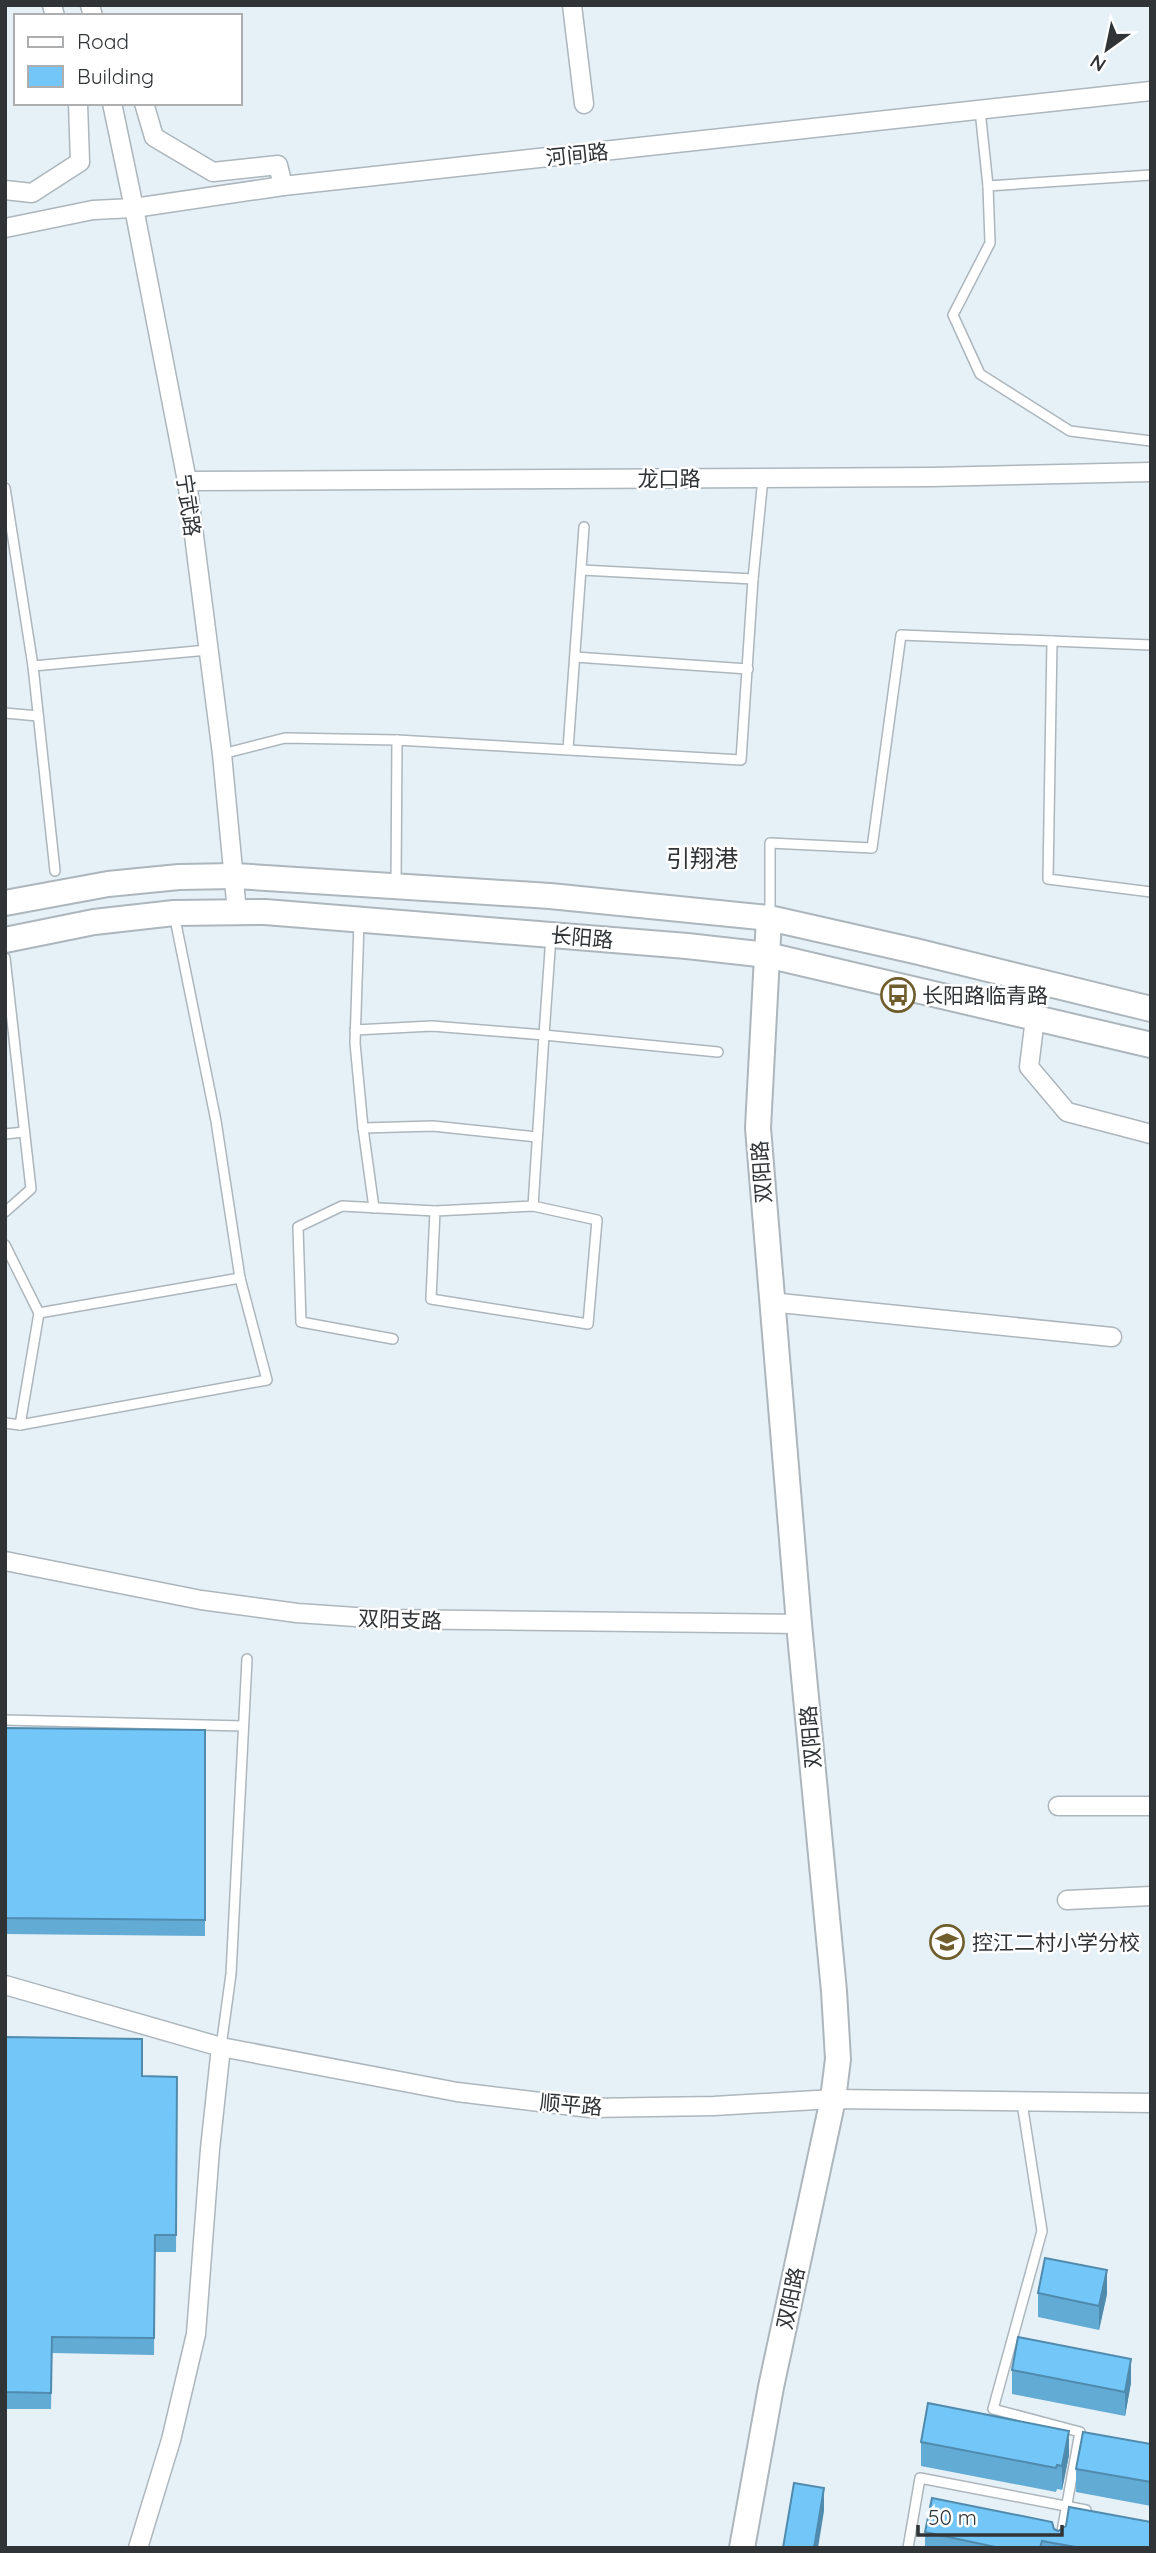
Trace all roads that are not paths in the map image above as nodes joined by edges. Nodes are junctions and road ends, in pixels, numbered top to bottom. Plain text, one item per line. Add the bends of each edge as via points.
1 (572, 5) edge
2 (1151, 91) edge
3 (584, 104) dead end
4 (78, 105) edge
5 (111, 105) edge
6 (145, 105) edge
7 (980, 110) junction
8 (1151, 175) edge
9 (283, 186) junction
10 (988, 186) junction
11 (5, 190) edge
12 (134, 208) junction
13 (5, 228) edge
14 (1151, 441) edge
15 (1151, 472) edge
16 (763, 478) junction
17 (187, 481) junction
18 (5, 488) edge
19 (584, 527) dead end
20 (582, 570) junction
21 (753, 579) junction
22 (1052, 641) junction
23 (1151, 645) edge
24 (208, 650) junction
25 (575, 657) junction
26 (33, 666) junction
27 (748, 670) junction
28 (5, 713) edge
29 (38, 716) junction
30 (397, 740) junction
31 (568, 748) junction
32 (222, 754) junction
33 (55, 871) dead end
34 (235, 876) junction
35 (396, 886) junction
36 (1151, 892) edge
37 (5, 903) edge
38 (237, 912) junction
39 (174, 913) junction
40 (769, 918) junction
41 (359, 920) junction
42 (551, 934) junction
43 (5, 940) edge
44 (767, 956) junction
45 (5, 958) edge
46 (1151, 1009) edge
47 (1035, 1018) junction
48 (355, 1030) junction
49 (544, 1035) junction
50 (1151, 1045) edge
51 (10, 1052) edge
52 (718, 1052) dead end
53 (363, 1128) junction
54 (24, 1132) junction
55 (5, 1134) edge
56 (1151, 1134) edge
57 (537, 1137) junction
58 (533, 1206) junction
59 (373, 1208) junction
60 (435, 1211) junction
61 (5, 1212) edge
62 (5, 1245) edge
63 (240, 1278) junction
64 (770, 1302) junction
65 (39, 1312) junction
66 (1112, 1338) dead end
67 (393, 1339) dead end
68 (5, 1423) edge
69 (20, 1425) junction
70 (5, 1561) edge
71 (799, 1624) junction
72 (247, 1659) dead end
73 (5, 1720) edge
74 (243, 1726) junction
75 (1058, 1806) dead end
76 (1151, 1806) edge
77 (1151, 1896) edge
78 (1068, 1899) dead end
79 (5, 1985) edge
80 (221, 2047) junction
81 (833, 2099) junction
82 (1022, 2103) junction
83 (1151, 2103) edge
84 (1067, 2507) junction
85 (1091, 2511) edge
86 (138, 2548) edge
87 (742, 2548) edge
88 (908, 2548) edge
89 (1059, 2548) edge

1 - 3 street
2 - 7 street, 河间路
4 - 11 street via 80,162 32,193
5 - 12 street, 宁武路
6 - 9 street via 155,137 213,172 278,165
7 - 9 street, 河间路
7 - 10 lane
8 - 10 lane
9 - 12 street, 河间路
10 - 14 lane via 990,243 953,315 980,374 1070,431
12 - 13 street, 河间路 via 93,210
12 - 17 street, 宁武路
15 - 16 street, 龙口路
16 - 17 street, 龙口路
16 - 21 lane
17 - 24 street, 宁武路
18 - 26 lane
19 - 20 lane
20 - 21 lane
20 - 25 lane
21 - 27 lane
22 - 23 lane
22 - 36 lane via 1048,879
22 - 40 lane via 901,635 872,848 770,843
24 - 26 lane
24 - 32 street, 宁武路
25 - 27 lane
25 - 31 lane
26 - 29 lane
27 - 31 lane via 741,760
28 - 29 lane
29 - 33 lane
30 - 31 lane
30 - 32 lane via 285,738
30 - 35 lane
32 - 34 street, 宁武路
34 - 35 main road, 长阳路
34 - 37 main road, 长阳路 via 108,884
34 - 38 street, 宁武路
35 - 40 main road, 长阳路
38 - 39 main road, 长阳路
38 - 41 main road, 长阳路
39 - 43 main road, 长阳路 via 94,922
39 - 63 lane via 216,1121
40 - 44 main road, 双阳路
40 - 46 main road, 长阳路
41 - 42 main road, 长阳路
41 - 48 lane
42 - 44 main road, 长阳路
42 - 49 lane
44 - 47 main road, 长阳路
44 - 64 main road, 双阳路 via 758,1128
45 - 51 lane
47 - 50 main road, 长阳路
47 - 56 street via 1029,1067 1066,1112
48 - 49 lane via 432,1026
48 - 53 lane
49 - 52 lane
49 - 57 lane
51 - 54 lane
53 - 57 lane via 433,1126
53 - 59 lane
54 - 55 lane
54 - 61 lane via 31,1189
57 - 58 lane
58 - 60 lane
58 - 60 lane via 597,1220 588,1324 431,1299
59 - 60 lane
59 - 67 lane via 342,1206 298,1227 301,1322
62 - 65 lane
63 - 65 lane
63 - 69 lane via 267,1380
64 - 66 street
64 - 71 main road, 双阳路
65 - 69 lane
68 - 69 lane
70 - 71 street, 双阳支路 via 201,1600 298,1613 411,1620
71 - 81 main road, 双阳路 via 834,1991 838,2059
72 - 74 lane
73 - 74 lane
74 - 80 lane via 231,1974
75 - 76 street
77 - 78 street
79 - 80 street, 顺平路
80 - 81 street, 顺平路 via 457,2092 590,2108
80 - 86 street via 196,2334 171,2440
81 - 82 street, 顺平路
81 - 87 main road, 双阳路 via 771,2387
82 - 83 street, 顺平路
82 - 84 lane via 1042,2231 993,2409 1080,2432
84 - 85 lane
84 - 88 lane via 920,2478
84 - 89 lane

